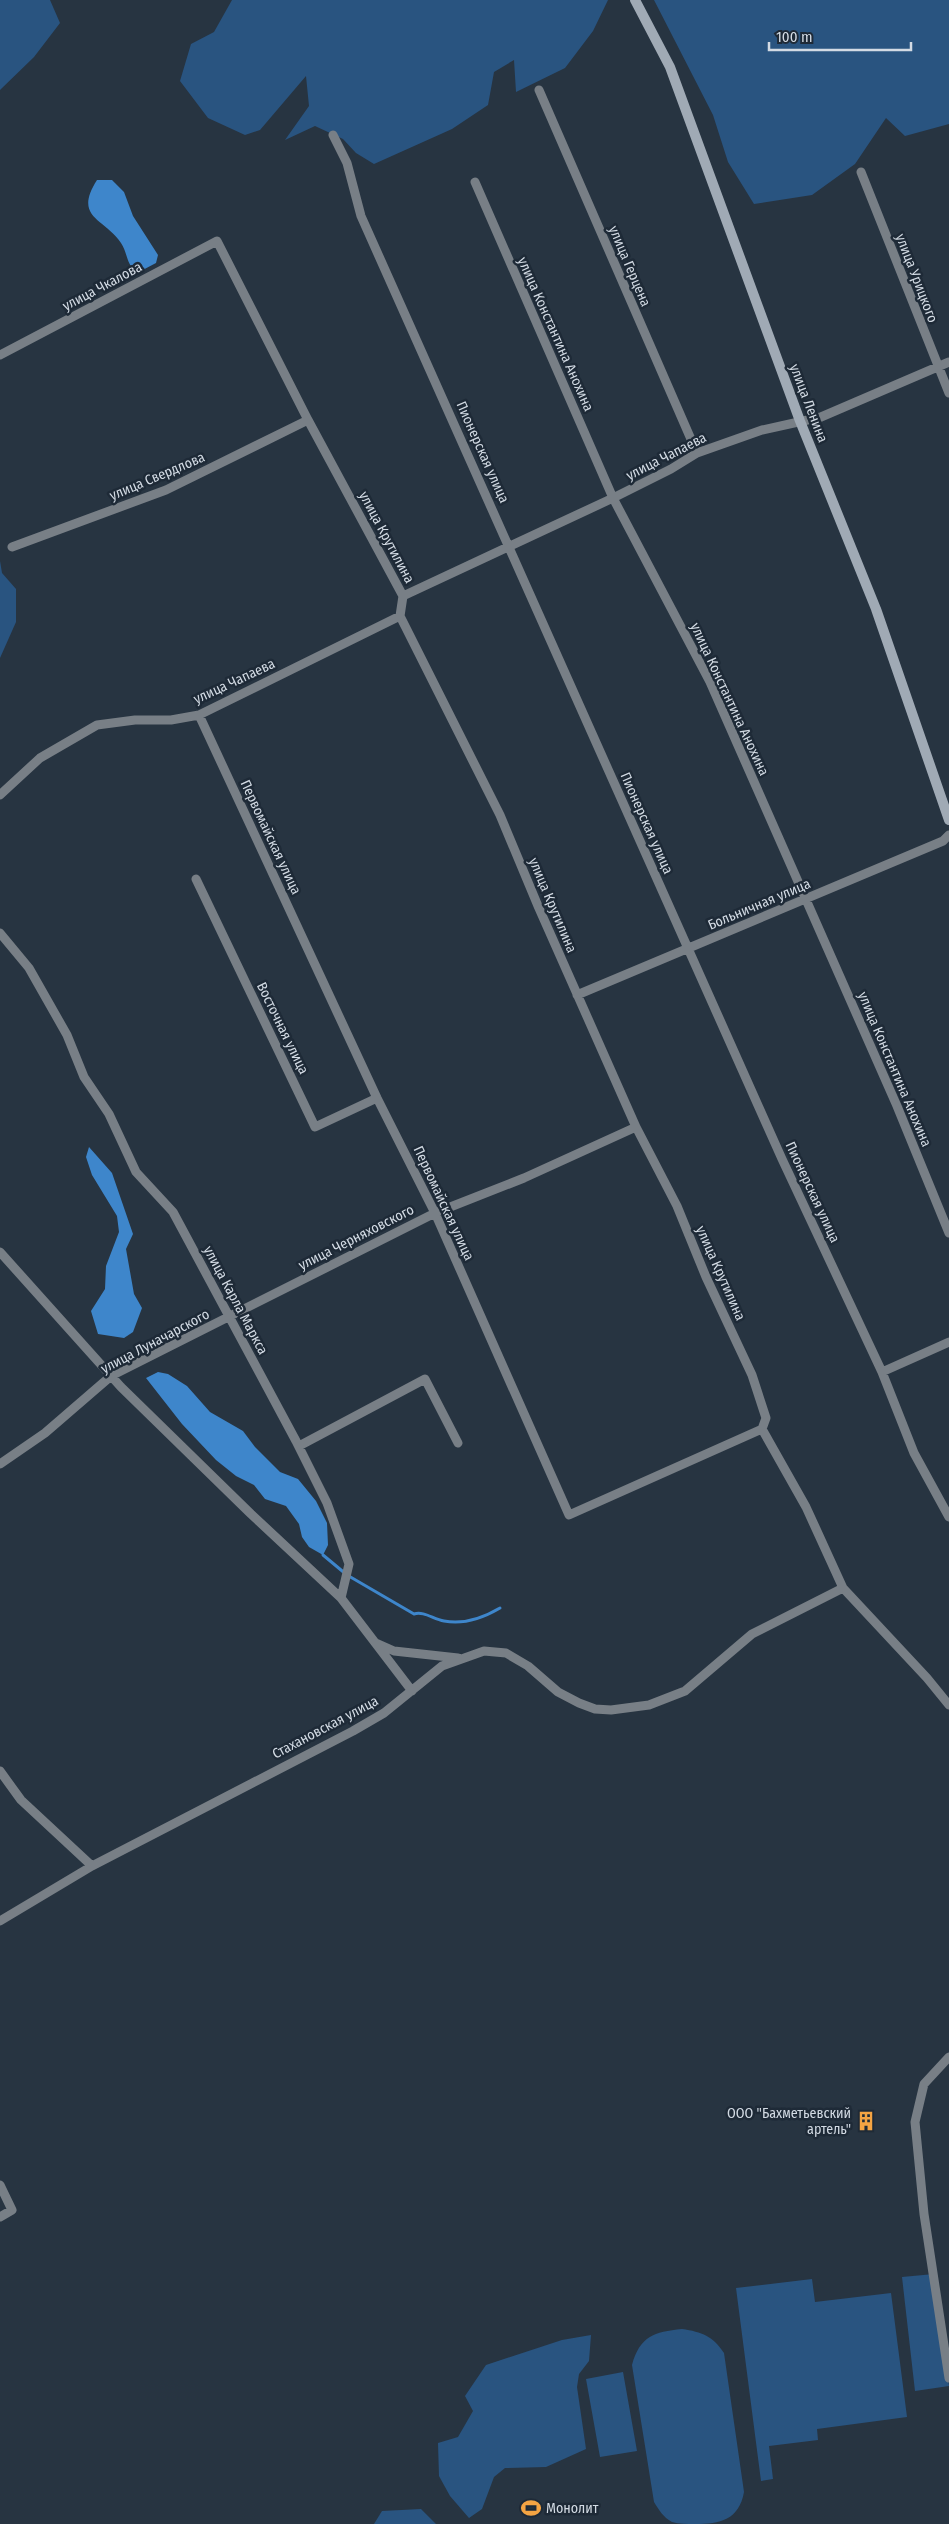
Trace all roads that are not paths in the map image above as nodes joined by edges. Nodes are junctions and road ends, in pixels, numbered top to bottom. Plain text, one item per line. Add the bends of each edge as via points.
1 (635, 0) edge
2 (539, 90) dead end
3 (333, 135) dead end
4 (861, 172) dead end
5 (475, 182) dead end
6 (217, 240) joint
7 (0, 355) edge
8 (949, 362) edge
9 (937, 366) junction
10 (949, 393) edge
11 (308, 420) junction
12 (800, 421) junction
13 (697, 453) junction
14 (614, 498) junction
15 (510, 544) junction
16 (12, 547) dead end
17 (402, 596) junction
18 (400, 616) junction
19 (199, 714) junction
20 (0, 795) edge
21 (949, 820) edge
22 (949, 835) edge
23 (196, 879) dead end
24 (806, 898) junction
25 (0, 933) edge
26 (688, 948) junction
27 (577, 995) junction
28 (377, 1098) junction
29 (636, 1127) junction
30 (435, 1213) junction
31 (949, 1233) edge
32 (0, 1252) edge
33 (229, 1317) junction
34 (949, 1342) edge
35 (882, 1372) junction
36 (111, 1376) junction
37 (762, 1429) junction
38 (458, 1443) dead end
39 (299, 1446) junction
40 (0, 1464) edge
41 (949, 1517) edge
42 (843, 1588) junction
43 (342, 1598) junction
44 (375, 1643) junction
45 (464, 1659) junction
46 (412, 1691) junction
47 (949, 1705) edge
48 (0, 1771) edge
49 (92, 1866) junction
50 (0, 1921) edge
51 (948, 2057) edge
52 (0, 2184) edge
53 (0, 2217) edge
54 (949, 2378) edge

1 - 12 main road, улица Ленина via 670,66
2 - 13 street, улица Герцена
3 - 15 street, Пионерская улица via 347,162 362,216
4 - 9 street, улица Урицкого
5 - 14 street, улица Константина Анохина
6 - 7 street, улица Чкалова
6 - 11 street, улица Крутилина
8 - 9 street, улица Чапаева
9 - 10 street, улица Урицкого
9 - 12 street, улица Чапаева via 821,417
11 - 16 street, улица Свердлова via 166,490
11 - 17 street, улица Крутилина
12 - 13 street, улица Чапаева via 762,430
12 - 21 main road, улица Ленина via 876,609
13 - 14 street, улица Чапаева
14 - 15 street, улица Чапаева
14 - 24 street, улица Константина Анохина via 710,682
15 - 17 street, улица Чапаева
15 - 26 street, Пионерская улица
17 - 18 street, улица Крутилина
18 - 19 street, улица Чапаева
18 - 27 street, улица Крутилина via 500,815
19 - 20 street, улица Чапаева via 171,720 97,725 40,758
19 - 28 street, Первомайская улица
22 - 24 street, Больничная улица via 943,842
23 - 28 street, Восточная улица via 315,1127
24 - 26 street, Больничная улица
24 - 31 street, улица Константина Анохина
25 - 33 street, улица Карла Маркса via 29,968 67,1035 84,1078 109,1114 136,1172 173,1212
26 - 27 street, Больничная улица
26 - 35 street, Пионерская улица
27 - 29 street, улица Крутилина
28 - 30 street, Первомайская улица
29 - 30 street, улица Черняховского via 524,1178
29 - 37 street, улица Крутилина via 677,1206 752,1375 766,1418
30 - 33 street, улица Черняховского
30 - 37 street, Первомайская улица via 569,1515
32 - 36 street
33 - 36 street, улица Луначарского
33 - 39 street, улица Карла Маркса
34 - 35 street
35 - 41 street, Пионерская улица via 914,1453
36 - 40 street, улица Луначарского via 45,1434
36 - 43 street
37 - 42 street, улица Крутилина via 806,1507
38 - 39 street via 425,1379
39 - 43 street, улица Карла Маркса via 327,1503 349,1564
42 - 45 street, Стахановская улица via 752,1634 685,1691 639,1707 611,1710 579,1703 558,1692 528,1666 506,1653 484,1651
42 - 47 street, улица Крутилина
43 - 44 street
44 - 45 street via 394,1652
44 - 46 street
45 - 46 street, Стахановская улица via 442,1666
46 - 49 street, Стахановская улица via 353,1731
48 - 49 street via 22,1800
49 - 50 street, Стахановская улица
51 - 54 street via 924,2084 915,2122 924,2214
52 - 53 street via 12,2210

